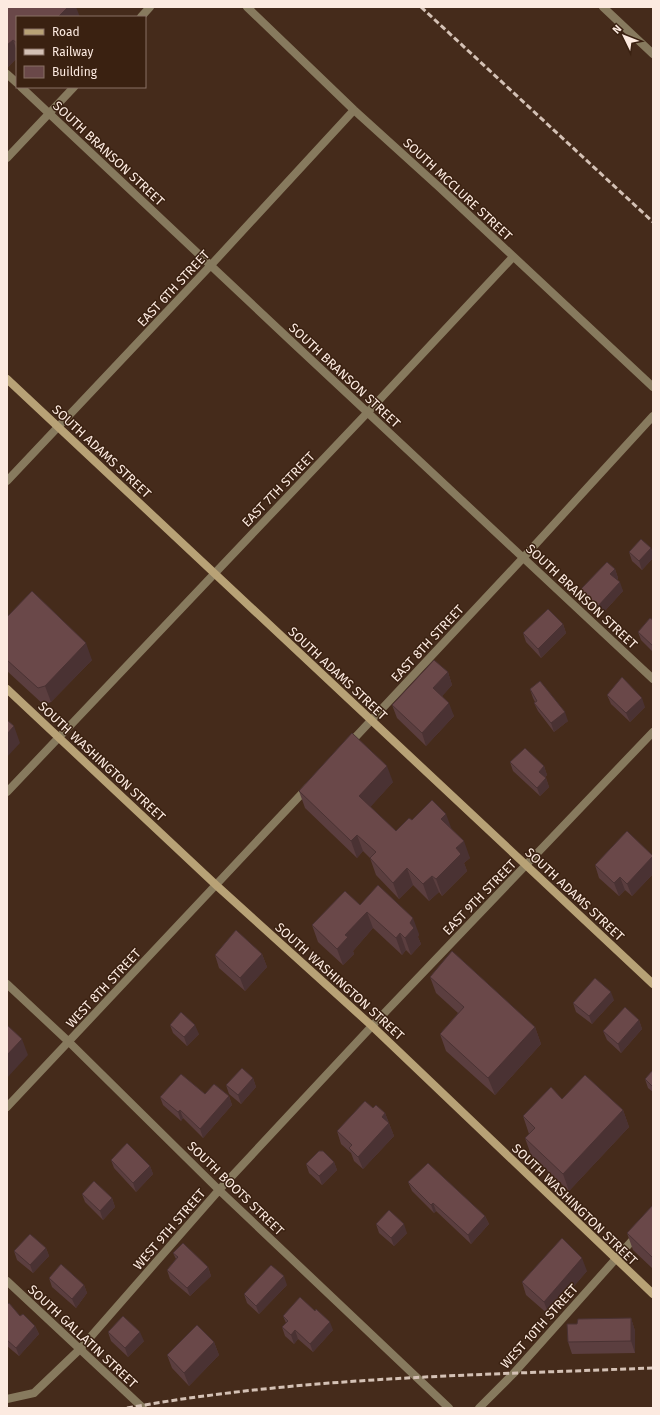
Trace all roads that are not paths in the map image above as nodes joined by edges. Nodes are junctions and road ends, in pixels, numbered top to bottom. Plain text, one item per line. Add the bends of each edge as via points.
1 (150, 7) edge
2 (247, 7) edge
3 (603, 7) edge
4 (142, 16) edge
5 (653, 54) edge
6 (7, 74) edge
7 (16, 82) edge
8 (22, 88) edge
9 (73, 88) edge
10 (354, 110) junction
11 (49, 113) junction
12 (7, 158) edge
13 (513, 257) junction
14 (211, 265) junction
15 (7, 379) edge
16 (653, 387) edge
17 (368, 412) junction
18 (653, 416) edge
19 (58, 427) junction
20 (7, 481) edge
21 (523, 558) junction
22 (215, 573) junction
23 (653, 679) edge
24 (7, 689) edge
25 (371, 720) junction
26 (653, 732) edge
27 (59, 737) junction
28 (344, 749) edge
29 (312, 784) edge
30 (7, 792) edge
31 (526, 865) junction
32 (216, 885) junction
33 (7, 984) edge
34 (653, 984) edge
35 (372, 1026) junction
36 (69, 1042) junction
37 (7, 1107) edge
38 (219, 1190) junction
39 (642, 1229) edge
40 (615, 1258) junction
41 (7, 1280) edge
42 (653, 1294) edge
43 (80, 1349) junction
44 (7, 1399) edge
45 (143, 1408) edge
46 (449, 1408) edge
47 (479, 1408) edge

1 - 4 street
2 - 10 street, SOUTH MCCLURE STREET
3 - 5 street
6 - 7 street
8 - 11 street, SOUTH BRANSON STREET
9 - 11 street
10 - 13 street, SOUTH MCCLURE STREET
10 - 14 street, EAST 6TH STREET
11 - 12 street
11 - 14 street, SOUTH BRANSON STREET
13 - 16 street, SOUTH MCCLURE STREET
13 - 17 street, EAST 7TH STREET
14 - 17 street, SOUTH BRANSON STREET
14 - 19 street, EAST 6TH STREET
15 - 19 main road, SOUTH ADAMS STREET
17 - 21 street, SOUTH BRANSON STREET
17 - 22 street, EAST 7TH STREET
18 - 21 street, EAST 8TH STREET
19 - 20 street, EAST 6TH STREET
19 - 22 main road, SOUTH ADAMS STREET
21 - 23 street, SOUTH BRANSON STREET
21 - 25 street, EAST 8TH STREET
22 - 25 main road, SOUTH ADAMS STREET
22 - 27 street, EAST 7TH STREET
24 - 27 main road, SOUTH WASHINGTON STREET
25 - 28 street, EAST 8TH STREET
25 - 31 main road, SOUTH ADAMS STREET
26 - 31 street, EAST 9TH STREET
27 - 30 street, EAST 7TH STREET
27 - 32 main road, SOUTH WASHINGTON STREET
29 - 32 street
31 - 34 main road, SOUTH ADAMS STREET
31 - 35 street, EAST 9TH STREET
32 - 35 main road, SOUTH WASHINGTON STREET
32 - 36 street, WEST 8TH STREET
33 - 36 street, SOUTH BOOTS STREET
35 - 38 street, WEST 9TH STREET
35 - 40 main road, SOUTH WASHINGTON STREET
36 - 37 street, WEST 8TH STREET
36 - 38 street, SOUTH BOOTS STREET
38 - 43 street, WEST 9TH STREET
38 - 46 street, SOUTH BOOTS STREET
39 - 40 street, WEST 10TH STREET
40 - 42 main road, SOUTH WASHINGTON STREET
40 - 47 street, WEST 10TH STREET via 513,1374
41 - 43 street, SOUTH GALLATIN STREET
43 - 44 street, WEST 9TH STREET via 34,1393
43 - 45 street, SOUTH GALLATIN STREET

